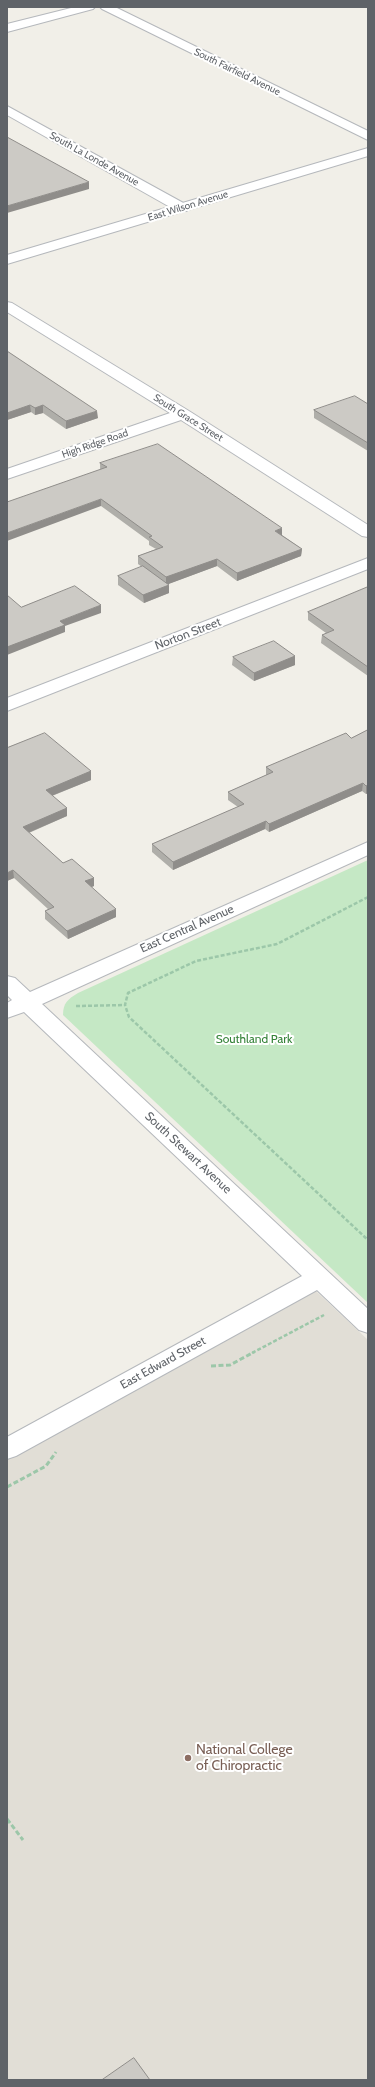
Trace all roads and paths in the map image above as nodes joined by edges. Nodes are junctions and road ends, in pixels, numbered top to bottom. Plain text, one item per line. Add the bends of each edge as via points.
1 (89, 7) edge
2 (106, 7) edge
3 (7, 28) edge
4 (7, 110) edge
5 (368, 136) edge
6 (368, 152) edge
7 (182, 208) junction
8 (7, 260) edge
9 (7, 306) edge
10 (182, 414) junction
11 (7, 474) edge
12 (368, 532) edge
13 (368, 564) edge
14 (7, 705) edge
15 (368, 848) edge
16 (368, 897) edge
17 (7, 983) edge
18 (27, 1002) edge
19 (125, 1005) junction
20 (368, 1240) edge
21 (319, 1278) junction
22 (346, 1303) junction
23 (368, 1324) edge
24 (205, 1366) dead end
25 (61, 1446) dead end
26 (7, 1449) edge
27 (7, 1487) edge
28 (7, 1819) edge
29 (23, 1840) dead end

1 - 3 street
2 - 5 street, South Fairfield Avenue
4 - 7 street, South La Londe Avenue
6 - 7 street, East Wilson Avenue
7 - 8 street, East Wilson Avenue
9 - 10 street, South Grace Street
10 - 11 street, High Ridge Road
10 - 12 street, South Grace Street
13 - 14 street, Norton Street
15 - 18 street, East Central Avenue
16 - 19 path via 277,944 196,961 167,973 128,994
17 - 18 street, South Stewart Avenue
18 - 19 path via 63,1006
18 - 21 street, South Stewart Avenue
19 - 20 path via 130,1017
21 - 22 street, South Stewart Avenue
21 - 26 street, East Edward Street
22 - 23 street, South Stewart Avenue
22 - 24 path via 230,1366
25 - 27 path via 46,1466
28 - 29 path

